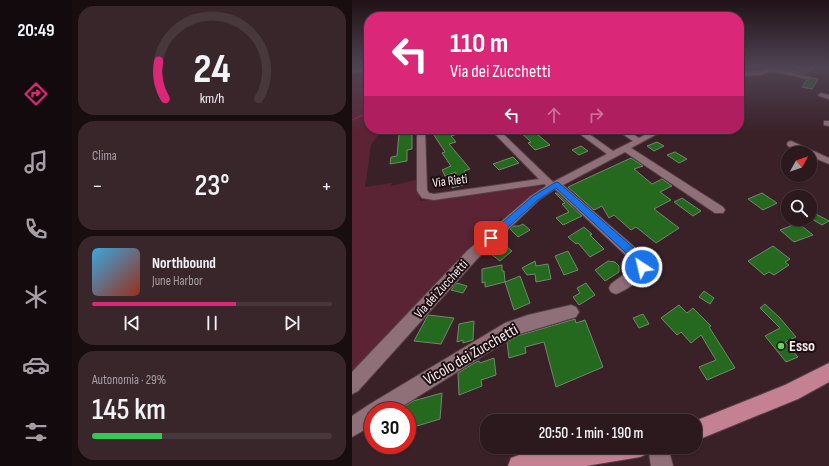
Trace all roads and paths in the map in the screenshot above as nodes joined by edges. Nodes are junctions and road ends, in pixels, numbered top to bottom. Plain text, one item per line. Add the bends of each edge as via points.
1 (821, 95) dead end
2 (829, 97) edge
3 (421, 134) edge
4 (499, 134) edge
5 (584, 134) edge
6 (627, 134) edge
7 (653, 134) edge
8 (639, 142) junction
9 (791, 144) dead end
10 (625, 148) junction
11 (613, 155) junction
12 (829, 161) edge
13 (552, 184) junction
14 (719, 210) dead end
15 (616, 288) dead end
16 (571, 312) dead end
17 (829, 372) edge
18 (352, 385) edge
19 (392, 402) edge
20 (364, 420) edge
21 (352, 427) edge
22 (702, 428) edge
23 (595, 454) edge
24 (659, 454) edge
25 (519, 466) edge
26 (662, 466) edge

1 - 2 street
3 - 13 street, Via Rieti via 422,191 426,196
4 - 13 street
5 - 11 street
6 - 8 street
7 - 8 street, Via dei Zucchetti
8 - 10 street, Via dei Zucchetti
9 - 12 street
10 - 11 street, Via dei Zucchetti
10 - 14 street
11 - 13 street, Via dei Zucchetti
13 - 15 street via 641,261 641,269
13 - 18 street, Via dei Zucchetti via 472,255
16 - 19 street, Vicolo dei Zucchetti via 511,329
17 - 22 main road via 791,392
20 - 21 street
23 - 25 main road
24 - 26 street

